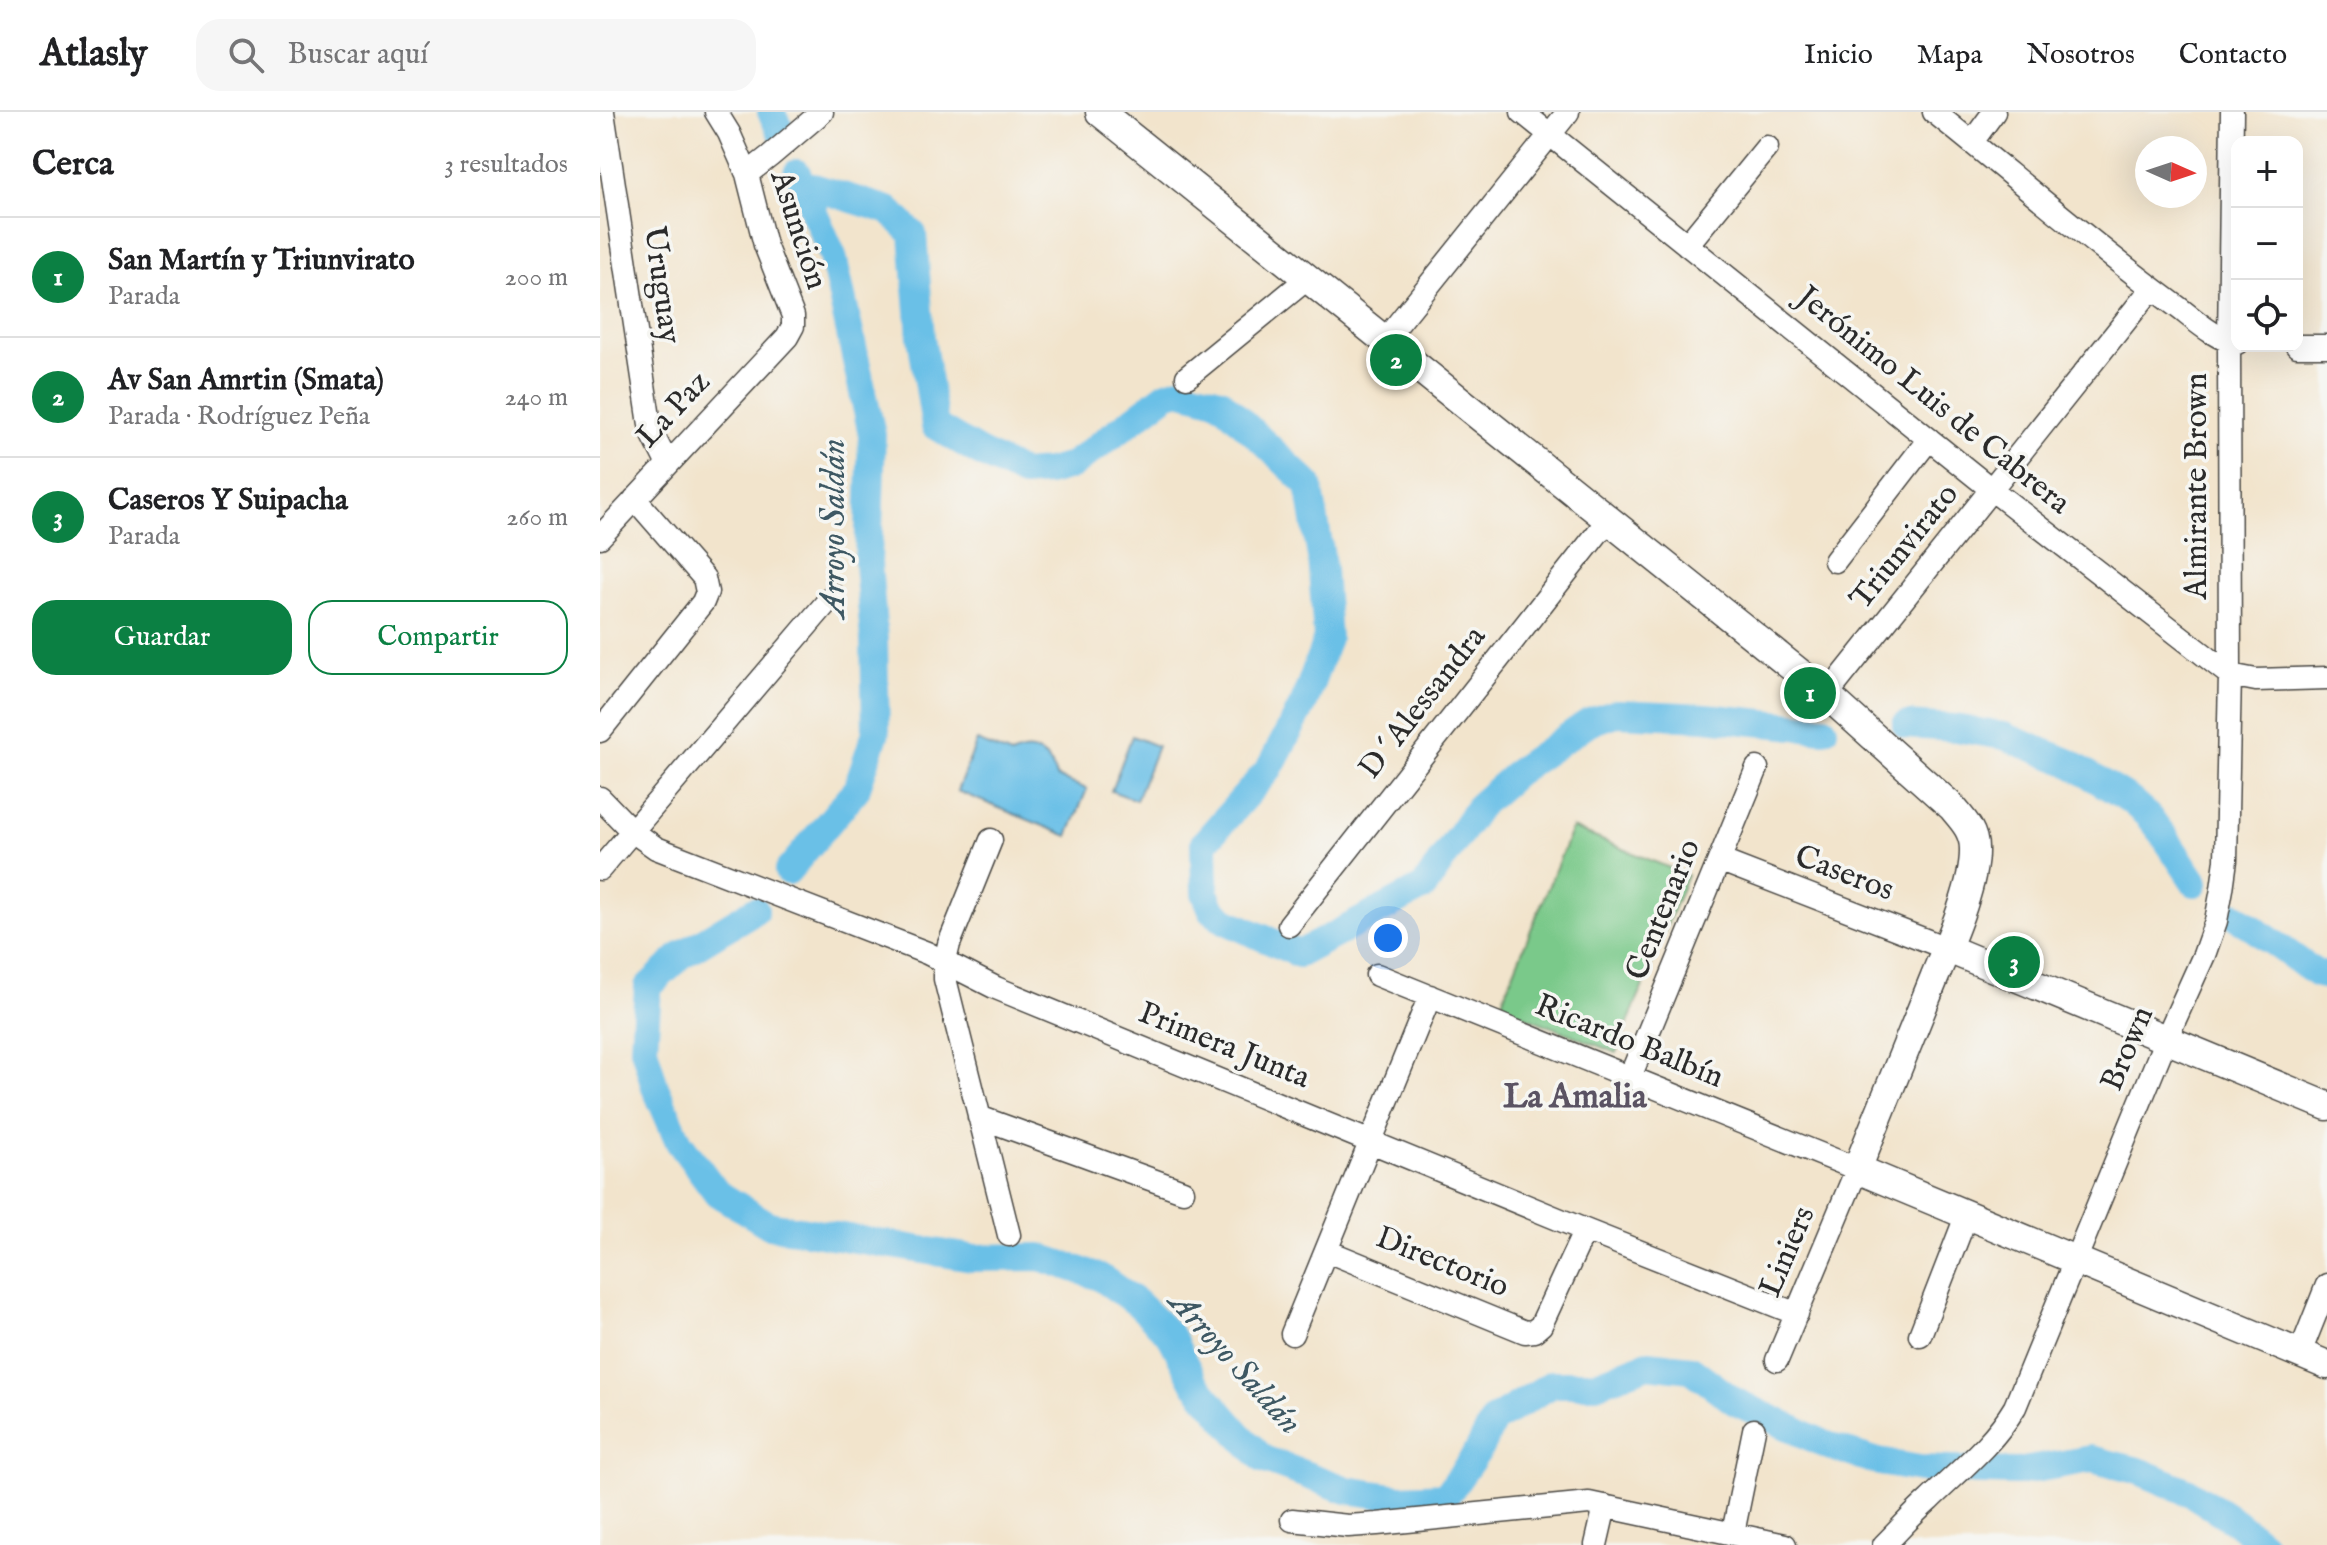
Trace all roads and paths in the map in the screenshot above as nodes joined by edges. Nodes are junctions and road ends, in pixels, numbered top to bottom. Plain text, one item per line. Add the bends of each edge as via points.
1 (603, 112) edge
2 (716, 112) edge
3 (822, 112) edge
4 (1522, 112) edge
5 (1568, 112) edge
6 (1934, 112) edge
7 (1994, 112) edge
8 (2232, 112) edge
9 (1109, 115) edge
10 (1550, 135) junction
11 (1972, 142) junction
12 (1767, 147) dead end
13 (747, 174) junction
14 (1687, 245) junction
15 (1308, 278) junction
16 (2233, 280) edge
17 (2152, 288) junction
18 (793, 326) joint
19 (1385, 340) junction
20 (2231, 342) edge
21 (2303, 346) edge
22 (2327, 346) edge
23 (2233, 352) edge
24 (1187, 377) dead end
25 (1929, 439) junction
26 (667, 463) junction
27 (1991, 489) junction
28 (635, 499) junction
29 (1608, 520) junction
30 (600, 537) edge
31 (1835, 561) dead end
32 (833, 595) dead end
33 (2230, 675) junction
34 (2327, 678) edge
35 (1827, 695) junction
36 (600, 731) edge
37 (1757, 768) dead end
38 (600, 798) edge
39 (632, 831) junction
40 (991, 840) dead end
41 (1719, 860) junction
42 (2226, 860) joint
43 (600, 869) edge
44 (1289, 925) dead end
45 (1946, 948) junction
46 (945, 961) junction
47 (1377, 975) dead end
48 (1430, 996) junction
49 (2166, 1039) junction
50 (1630, 1077) junction
51 (2327, 1106) edge
52 (979, 1117) junction
53 (1371, 1141) junction
54 (1857, 1169) junction
55 (1183, 1191) dead end
56 (1967, 1214) junction
57 (1585, 1230) junction
58 (1009, 1235) dead end
59 (1327, 1251) junction
60 (2075, 1260) junction
61 (2327, 1285) edge
62 (1797, 1314) junction
63 (1292, 1334) dead end
64 (1920, 1335) dead end
65 (2300, 1353) junction
66 (1777, 1360) dead end
67 (2327, 1365) edge
68 (1754, 1430) dead end
69 (1605, 1506) junction
70 (1292, 1520) dead end
71 (1733, 1533) junction
72 (1596, 1545) edge
73 (1785, 1545) edge
74 (1884, 1545) edge

1 - 26 street, Uruguay via 651,431
2 - 13 street, Asunción
3 - 13 street
4 - 10 street, Jerónimo Luis de Cabrera
5 - 10 street
6 - 11 street
7 - 11 street
8 - 16 street, Almirante Brown
9 - 15 main road
10 - 14 street, Jerónimo Luis de Cabrera
10 - 19 street
11 - 17 street
12 - 14 street
13 - 18 street, Asunción
14 - 25 street, Jerónimo Luis de Cabrera
15 - 19 main road
15 - 24 street
17 - 20 street
17 - 27 street, Triunvirato
18 - 26 street, La Paz
19 - 29 main road
21 - 22 street
23 - 33 street, Almirante Brown
25 - 27 street, Jerónimo Luis de Cabrera
25 - 31 street
26 - 28 street, La Paz
27 - 33 street, Jerónimo Luis de Cabrera
27 - 35 street, Triunvirato
28 - 30 street, La Paz
28 - 36 street via 704,578 707,592
29 - 35 main road
29 - 44 street, D´Alessandra
32 - 39 street
33 - 34 street via 2256,680
33 - 42 street, Almirante Brown
35 - 45 main road via 1952,807 1973,835 1971,874
37 - 41 street, Centenario
38 - 39 street, Primera Junta
39 - 43 street
39 - 46 street, Primera Junta via 656,848
40 - 46 street
41 - 45 street, Caseros
41 - 50 street, Centenario
42 - 49 street, Brown via 2216,921
45 - 49 main road
45 - 54 main road
46 - 52 street
46 - 53 street, Primera Junta via 996,988
47 - 48 street, Ricardo Balbín
48 - 50 street, Ricardo Balbín
48 - 53 street
49 - 51 main road
49 - 60 street, Brown
50 - 54 street, Ricardo Balbín
52 - 55 street
52 - 58 street
53 - 57 street, Primera Junta
53 - 59 street
54 - 56 main road
54 - 62 street, Liniers
56 - 60 main road
56 - 64 street
57 - 59 street, Directorio via 1541,1325 1525,1332
57 - 62 street, Primera Junta
59 - 63 street
60 - 65 main road
60 - 74 street, Brown via 2005,1424
61 - 65 street
62 - 66 street, Liniers
65 - 67 main road
68 - 71 street
69 - 70 street via 1577,1503 1348,1526
69 - 71 street
69 - 72 street
71 - 73 street

